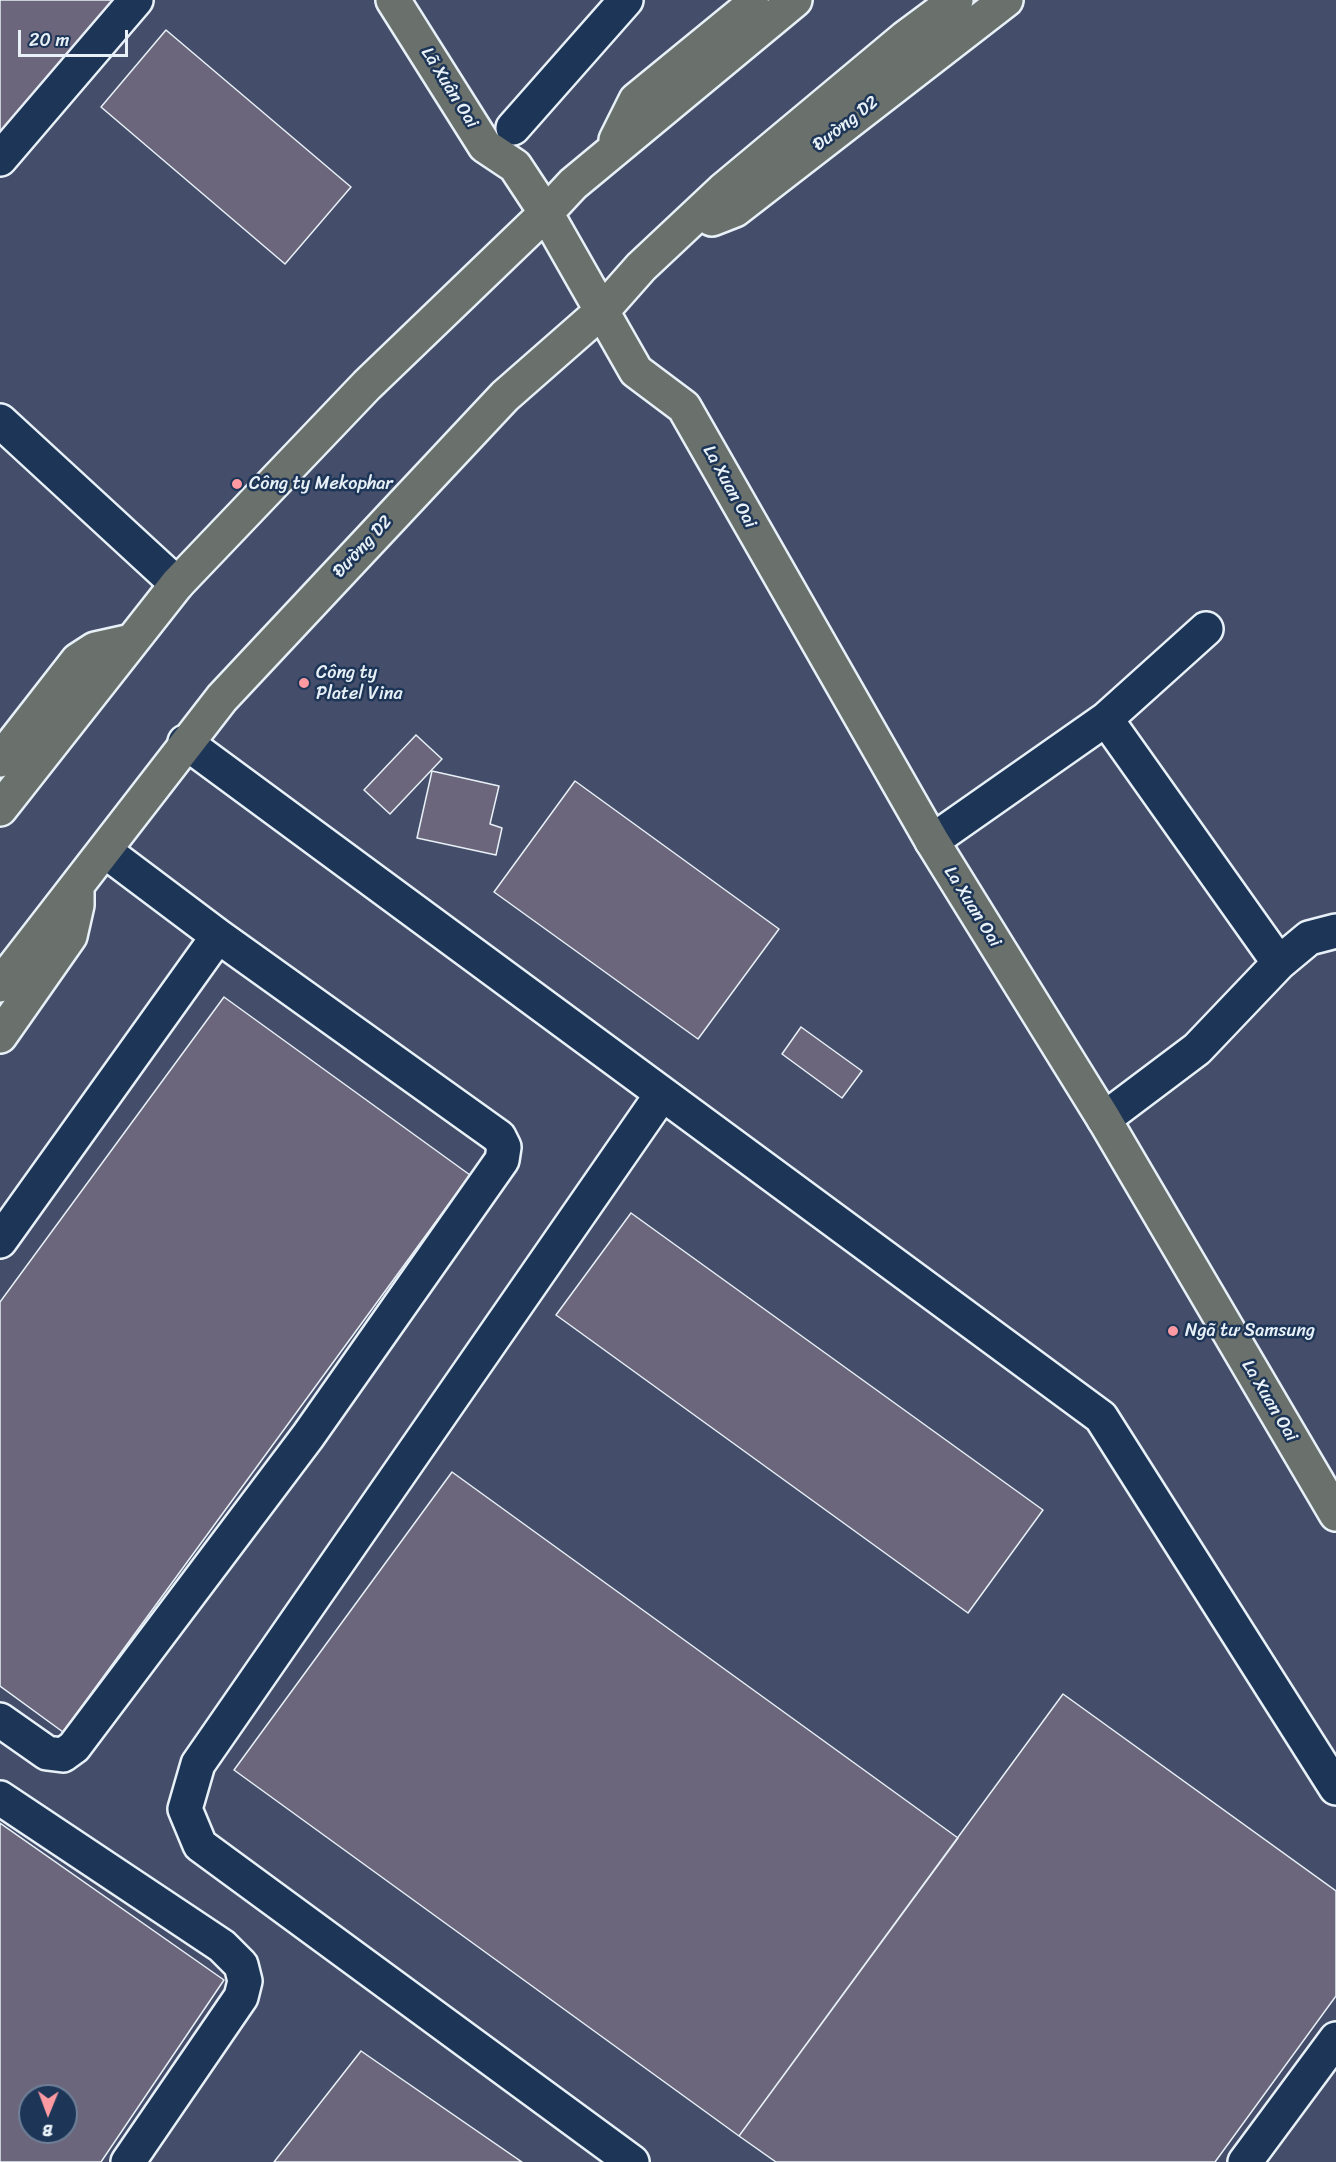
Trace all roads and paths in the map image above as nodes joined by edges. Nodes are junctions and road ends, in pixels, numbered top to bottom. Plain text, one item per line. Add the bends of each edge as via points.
1 (136, 0) edge
2 (393, 0) edge
3 (626, 0) edge
4 (758, 0) edge
5 (795, 0) edge
6 (956, 0) edge
7 (1006, 0) edge
8 (513, 128) dead end
9 (612, 150) junction
10 (0, 159) edge
11 (546, 213) junction
12 (677, 233) junction
13 (603, 310) junction
14 (0, 421) edge
15 (177, 584) junction
16 (1206, 629) dead end
17 (130, 641) junction
18 (1106, 719) junction
19 (185, 742) junction
20 (0, 760) edge
21 (0, 809) edge
22 (932, 841) junction
23 (105, 851) junction
24 (77, 887) junction
25 (1336, 931) edge
26 (218, 936) junction
27 (1279, 963) junction
28 (0, 985) edge
29 (0, 1036) edge
30 (662, 1094) junction
31 (1104, 1119) junction
32 (0, 1242) edge
33 (1336, 1514) edge
34 (0, 1720) edge
35 (1336, 1788) edge
36 (0, 1798) edge
37 (1336, 2039) edge
38 (128, 2162) edge
39 (633, 2162) edge
40 (1245, 2162) edge

1 - 10 street
2 - 11 main road via 485,146 515,166
3 - 8 street
4 - 9 main road via 636,100
5 - 9 main road
6 - 12 main road, Đường D2 via 723,190
7 - 12 main road, Đường D2 via 735,210
9 - 11 main road
11 - 13 main road, La Xuan Oai
11 - 15 main road via 397,355
12 - 13 main road, Đường D2
13 - 19 main road, Đường D2 via 505,396
13 - 22 main road, La Xuan Oai via 636,371 684,407
14 - 15 street
15 - 17 main road
16 - 18 street
17 - 20 main road via 95,649 78,660
17 - 21 main road
18 - 22 street
18 - 27 street
19 - 23 main road, Đường D2
19 - 30 street
22 - 31 main road, La Xuan Oai
23 - 24 main road, Đường D2
23 - 26 street
24 - 28 main road, Đường D2
24 - 29 main road via 70,936
25 - 27 street via 1309,938
26 - 32 street
26 - 34 street via 499,1137 504,1147 502,1160 308,1436 74,1747 63,1755 47,1753
27 - 31 street via 1197,1049
30 - 35 street via 1101,1417
30 - 39 street via 198,1764 185,1809 200,1845
31 - 33 main road, La Xuan Oai
36 - 38 street via 222,1946 240,1965 245,1981 241,1997
37 - 40 street

